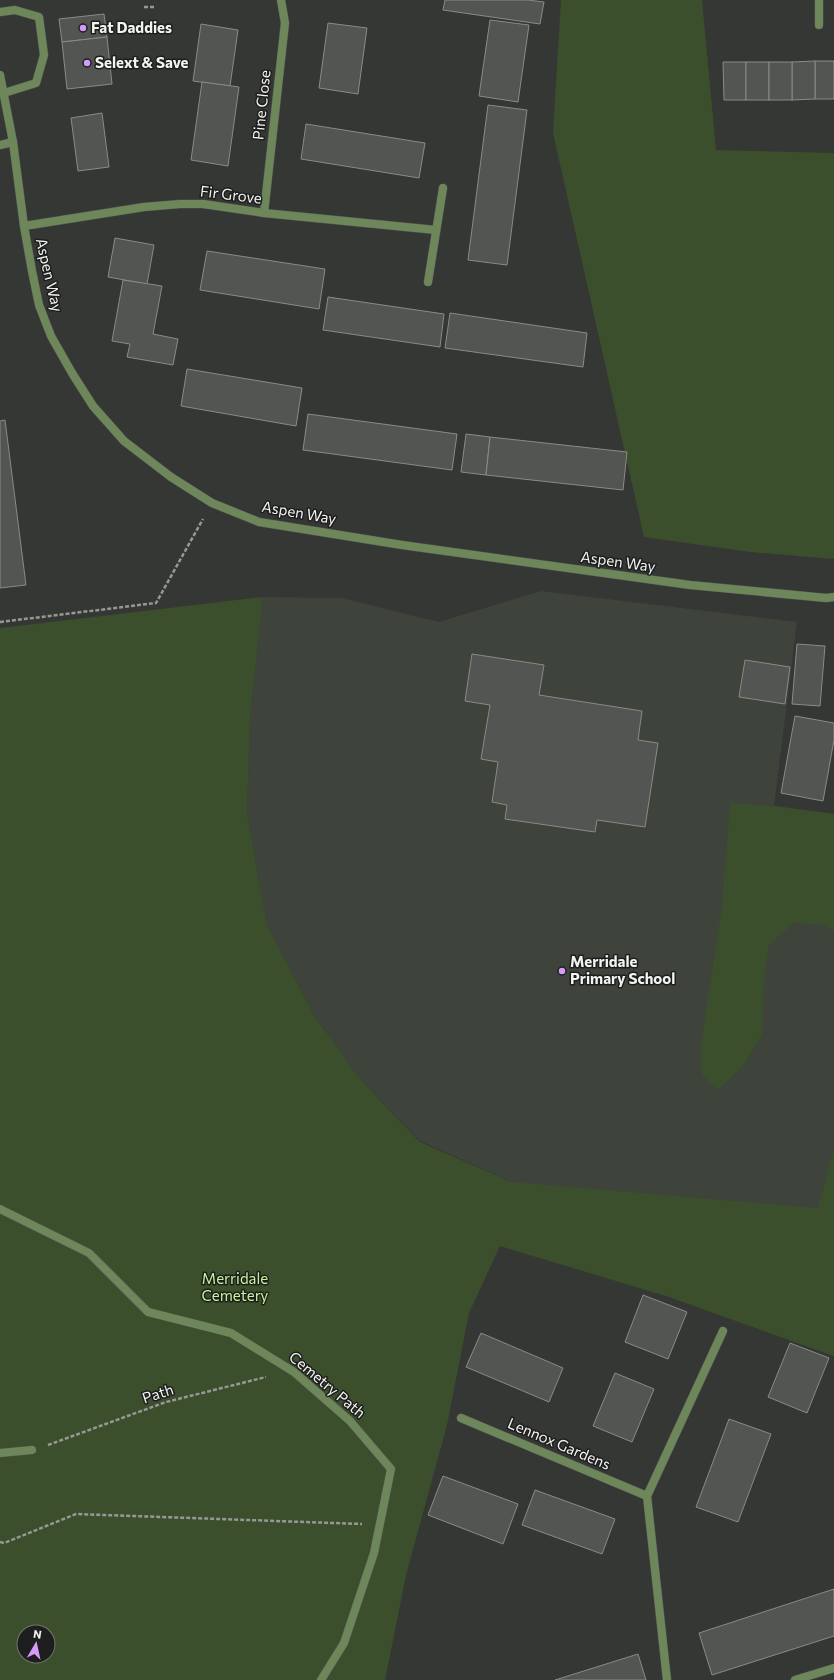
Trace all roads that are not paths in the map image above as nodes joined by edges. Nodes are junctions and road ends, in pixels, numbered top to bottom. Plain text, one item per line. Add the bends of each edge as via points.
1 (281, 0) edge
2 (819, 0) edge
3 (0, 12) edge
4 (819, 25) dead end
5 (0, 75) edge
6 (4, 93) junction
7 (13, 142) junction
8 (0, 145) edge
9 (443, 188) dead end
10 (264, 213) junction
11 (24, 226) junction
12 (436, 230) junction
13 (428, 282) dead end
14 (831, 598) edge
15 (0, 1209) edge
16 (723, 1331) dead end
17 (461, 1418) dead end
18 (32, 1450) road end
19 (0, 1453) edge
20 (646, 1496) junction
21 (834, 1668) edge
22 (321, 1680) edge
23 (666, 1680) edge
24 (795, 1680) edge

1 - 10 street, Pine Close via 285,23
2 - 4 street
3 - 6 street via 15,10 39,17 44,55 36,83
5 - 6 street, Aspen Way
6 - 7 street, Aspen Way
7 - 8 street
7 - 11 street, Aspen Way
9 - 12 street
10 - 11 street, Fir Grove via 203,204 180,204 144,207
10 - 12 street, Fir Grove
11 - 14 street, Aspen Way via 39,305 50,336 93,406 124,441 212,503 259,522 402,545 690,586
12 - 13 street
15 - 22 street, Cemetry Path via 89,1253 148,1312 231,1332 294,1372 350,1420 391,1469 374,1553 344,1643
16 - 20 street
17 - 20 street, Lennox Gardens
18 - 19 street
20 - 23 street
21 - 24 street

